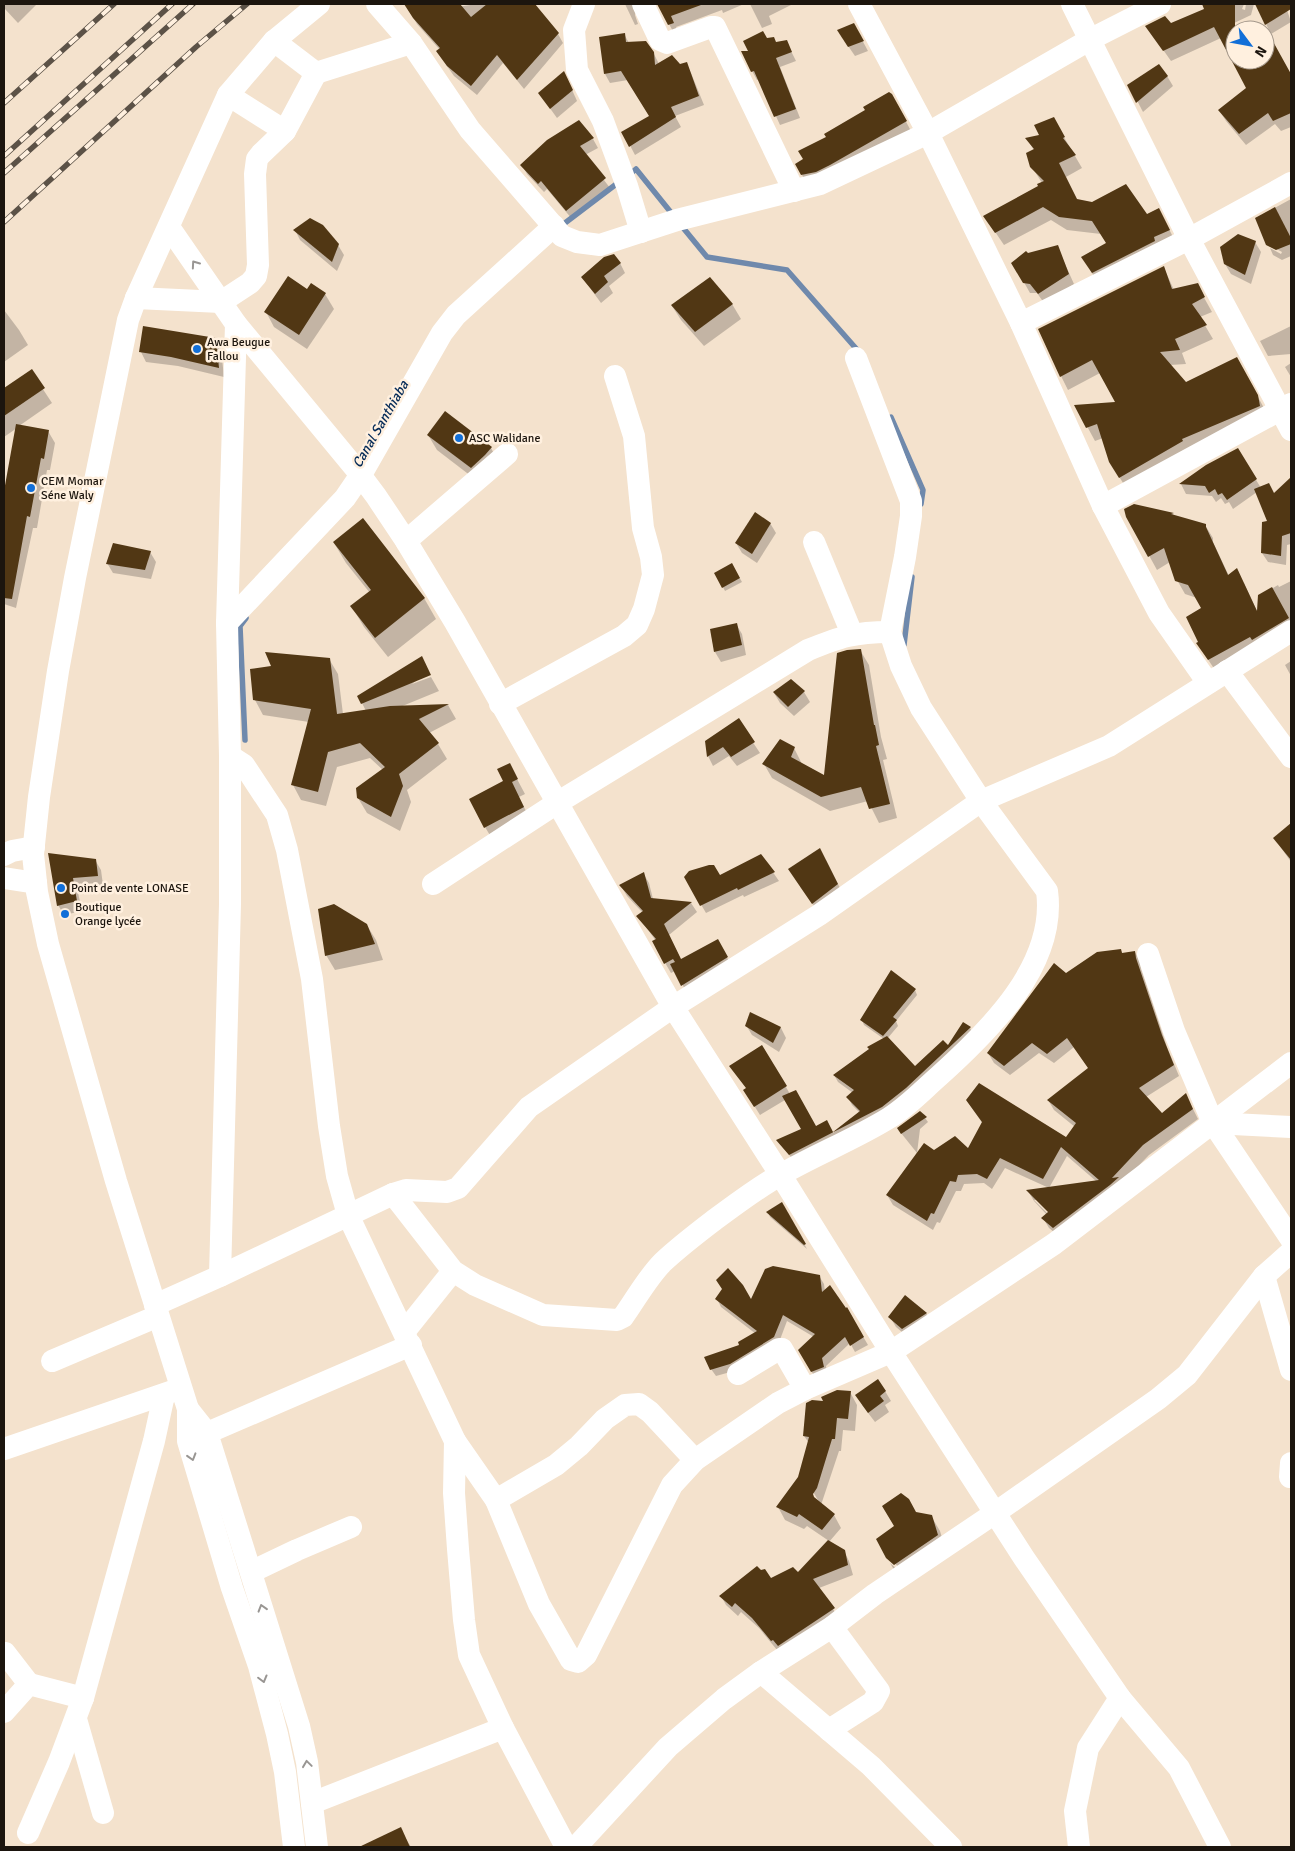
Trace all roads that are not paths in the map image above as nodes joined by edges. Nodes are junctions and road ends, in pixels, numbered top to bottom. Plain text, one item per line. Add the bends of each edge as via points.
1 (319, 4) edge
2 (377, 4) edge
3 (584, 4) edge
4 (643, 4) edge
5 (859, 4) edge
6 (1072, 4) edge
7 (1160, 4) edge
8 (1091, 39) junction
9 (274, 41) junction
10 (411, 43) junction
11 (316, 72) junction
12 (228, 95) junction
13 (285, 131) junction
14 (928, 133) junction
15 (1291, 183) edge
16 (794, 191) junction
17 (169, 226) junction
18 (554, 226) junction
19 (641, 232) junction
20 (1189, 240) junction
21 (136, 298) junction
22 (221, 302) junction
23 (1021, 323) junction
24 (236, 324) junction
25 (856, 358) dead end
26 (615, 376) dead end
27 (1286, 406) edge
28 (1291, 430) edge
29 (507, 454) dead end
30 (1102, 506) junction
31 (406, 541) junction
32 (814, 542) dead end
33 (227, 623) junction
34 (1291, 631) edge
35 (890, 632) junction
36 (852, 634) junction
37 (1218, 677) junction
38 (500, 704) junction
39 (230, 756) junction
40 (1291, 758) edge
41 (981, 800) junction
42 (557, 803) junction
43 (34, 847) junction
44 (4, 855) edge
45 (4, 878) edge
46 (36, 883) junction
47 (434, 884) dead end
48 (1148, 954) dead end
49 (673, 1007) junction
50 (1291, 1063) edge
51 (1213, 1123) junction
52 (1291, 1127) edge
53 (780, 1174) junction
54 (393, 1194) junction
55 (348, 1215) junction
56 (1291, 1239) edge
57 (1291, 1252) edge
58 (453, 1271) junction
59 (220, 1276) junction
60 (1264, 1276) junction
61 (157, 1310) junction
62 (408, 1338) junction
63 (891, 1352) junction
64 (52, 1361) dead end
65 (1291, 1370) edge
66 (738, 1374) dead end
67 (805, 1389) junction
68 (173, 1391) junction
69 (188, 1409) junction
70 (207, 1433) junction
71 (456, 1441) junction
72 (4, 1448) edge
73 (695, 1460) junction
74 (496, 1500) junction
75 (995, 1514) junction
76 (351, 1527) dead end
77 (251, 1572) junction
78 (832, 1627) junction
79 (5, 1653) edge
80 (761, 1672) junction
81 (29, 1684) junction
82 (84, 1698) junction
83 (1120, 1698) junction
84 (4, 1712) edge
85 (76, 1719) junction
86 (503, 1728) junction
87 (829, 1730) junction
88 (312, 1803) junction
89 (103, 1813) dead end
90 (28, 1832) dead end
91 (294, 1847) edge
92 (317, 1847) edge
93 (566, 1847) edge
94 (576, 1847) edge
95 (951, 1847) edge
96 (1079, 1847) edge
97 (1220, 1847) edge

1 - 9 street
2 - 10 street
3 - 19 street via 574,30 577,70 606,130
4 - 16 street via 660,40 667,43 715,27
5 - 14 street
6 - 8 street
7 - 8 street
8 - 14 street
8 - 20 street
9 - 11 street
9 - 12 street
10 - 11 street
10 - 18 street via 470,130
11 - 13 street
12 - 13 street
12 - 17 street
13 - 22 street via 260,154 255,174 256,276
14 - 16 street via 820,184
14 - 23 street
15 - 20 street
16 - 19 street
17 - 21 street
22 -> 17 street
18 - 19 street via 562,236 594,245
18 - 33 street via 456,315 442,333 345,498
20 - 23 street
20 - 27 street
21 - 22 street
21 - 43 street via 128,320 75,578 56,681
22 - 24 street
23 - 30 street
24 - 31 street via 376,496
24 - 33 street
25 - 35 street via 911,501 905,556
26 - 38 street via 634,436 643,528 651,557 653,575 644,610 637,625 624,636
27 - 28 street
27 - 30 street
29 - 31 street
30 - 37 street via 1160,613
31 - 38 street
32 - 36 street
33 - 39 street
34 - 37 street
35 - 36 street
35 - 41 street via 901,666 922,708
36 - 42 street via 808,650
37 - 40 street
37 - 41 street via 1109,746
38 - 42 street
39 - 55 street via 244,765 277,815 287,850 312,979 337,1176
39 - 59 street
41 - 49 street via 819,915
41 - 53 street via 1048,891 1050,909 1036,962 999,1016 972,1047 891,1117
42 - 47 street
42 - 49 street
43 - 44 street
43 - 46 street
45 - 46 street
46 - 61 street via 52,961
48 - 51 street via 1174,1031
49 - 53 street
49 - 54 street via 529,1107 458,1188 447,1192 406,1190
50 - 51 street
51 - 52 street
51 - 56 street
51 - 63 street via 1054,1244
53 - 58 street via 712,1222 662,1263 623,1317 617,1320 543,1315 475,1285
53 - 63 street
54 - 55 street
54 - 58 street
55 - 59 street
55 - 62 street
57 - 60 street
58 - 62 street
59 - 61 street
60 - 65 street
60 - 75 street via 1187,1375
61 - 64 street
61 - 68 street
62 - 70 street
62 - 71 street
63 - 67 street
63 - 75 street
66 - 67 street via 782,1349
67 - 73 street via 778,1403
68 - 69 street
68 - 72 street
68 - 82 street via 154,1441
69 - 70 street
69 -> 91 street via 188,1441 259,1666 277,1734
70 - 77 street
71 - 74 street
71 - 86 street via 454,1493 469,1655
73 - 74 street via 650,1412 639,1404 625,1405 556,1465
73 - 74 street via 672,1485 586,1656 578,1662 571,1660 539,1604
75 - 78 street via 875,1594
75 - 83 street
76 - 77 street
88 -> 77 street via 299,1726
78 - 80 street
78 - 87 street via 879,1690 873,1702
79 - 81 street
80 - 87 street
80 - 94 street via 668,1747
81 - 82 street
81 - 84 street
82 - 85 street
83 - 96 street via 1088,1748 1075,1811
83 - 97 street via 1179,1768
85 - 89 street
85 - 90 street
86 - 88 street
86 - 93 street
87 - 95 street via 871,1766
88 - 92 street

